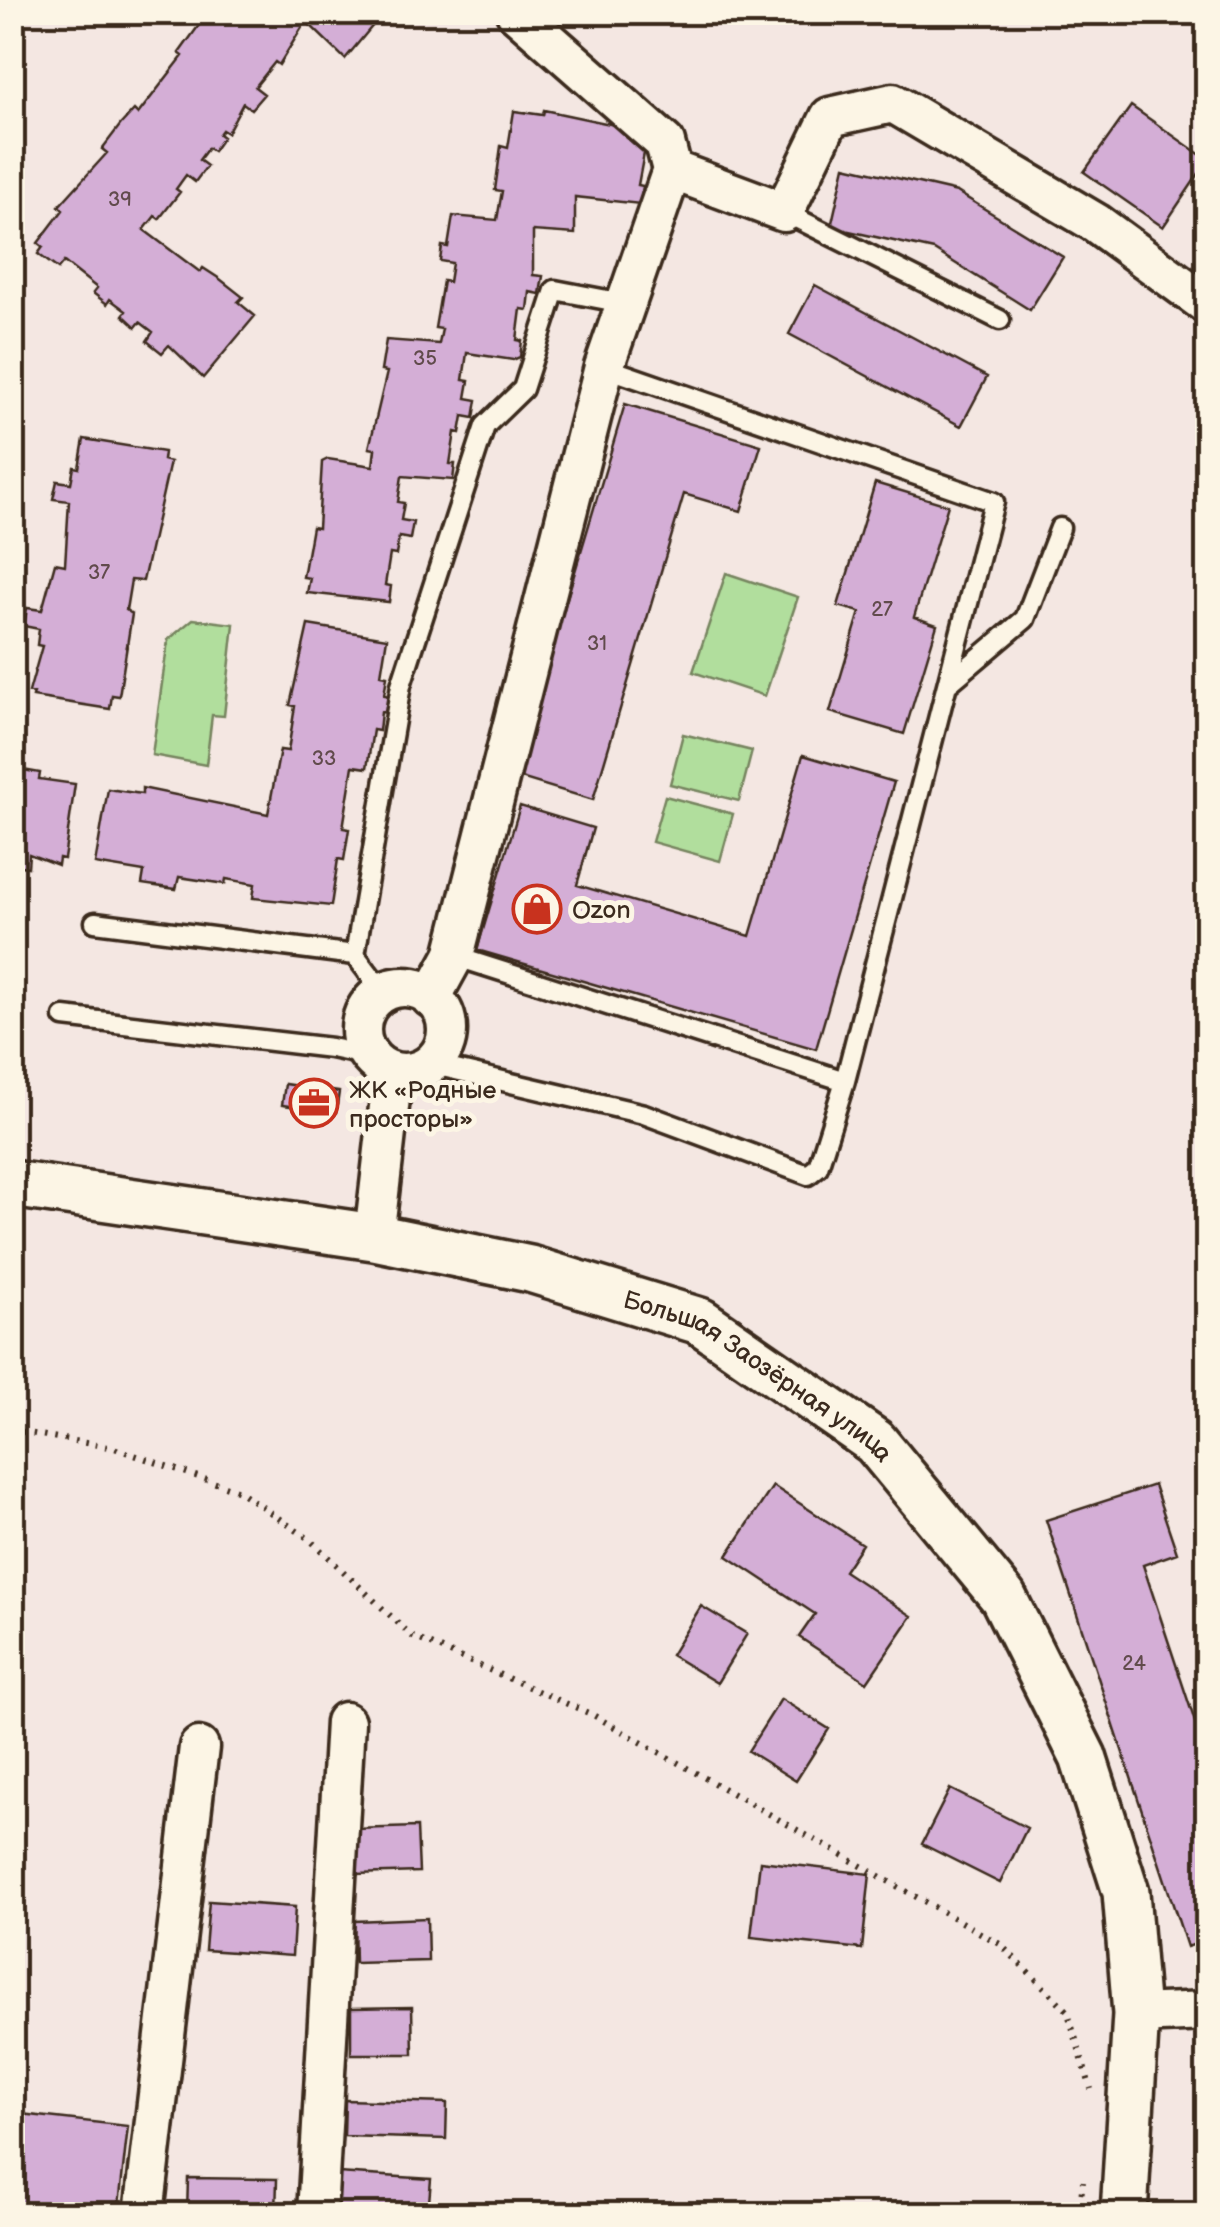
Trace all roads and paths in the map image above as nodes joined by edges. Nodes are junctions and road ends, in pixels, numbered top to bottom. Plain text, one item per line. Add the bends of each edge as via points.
1 (516, 12) edge
2 (672, 170) junction
3 (784, 212) junction
4 (623, 303) junction
5 (1208, 306) edge
6 (1000, 320) dead end
7 (604, 367) junction
8 (1060, 528) dead end
9 (948, 684) junction
10 (94, 922) dead end
11 (356, 955) junction
12 (454, 956) junction
13 (383, 992) junction
14 (431, 998) junction
15 (64, 1017) dead end
16 (397, 1064) junction
17 (845, 1081) junction
18 (12, 1184) edge
19 (374, 1237) junction
20 (12, 1430) edge
21 (345, 1722) dead end
22 (199, 1747) dead end
23 (1208, 2011) edge
24 (1136, 2014) junction
25 (1093, 2096) dead end
26 (1084, 2175) dead end
27 (144, 2214) edge
28 (317, 2214) edge
29 (1079, 2214) edge
30 (1124, 2214) edge

1 - 2 street via 664,143
2 - 3 street
2 - 4 street
3 - 5 street via 830,117 893,103 1096,223
3 - 6 lane
4 - 7 street
4 - 11 lane via 555,290 523,390 485,426 400,686
7 - 9 lane via 994,502
7 - 12 street
8 - 9 lane via 1025,619
9 - 17 lane
10 - 11 lane
11 - 13 lane
12 - 14 street
12 - 17 lane
13 - 14 street via 411,988
13 - 16 street via 360,1028
14 - 16 street via 447,1025 442,1052
15 - 16 lane via 332,1048
16 - 17 lane via 644,1114 808,1175 818,1167
16 - 19 street
18 - 19 street, Большая Заозёрная улица
19 - 24 street, Большая Заозёрная улица via 530,1269 700,1321 874,1442 1003,1596 1083,1757 1126,1892
20 - 25 path via 114,1448 239,1491 309,1539 413,1637 593,1715 1000,1944 1067,2010
21 - 28 street
22 - 27 street
23 - 24 street
24 - 30 street, Большая Заозёрная улица
26 - 29 path

